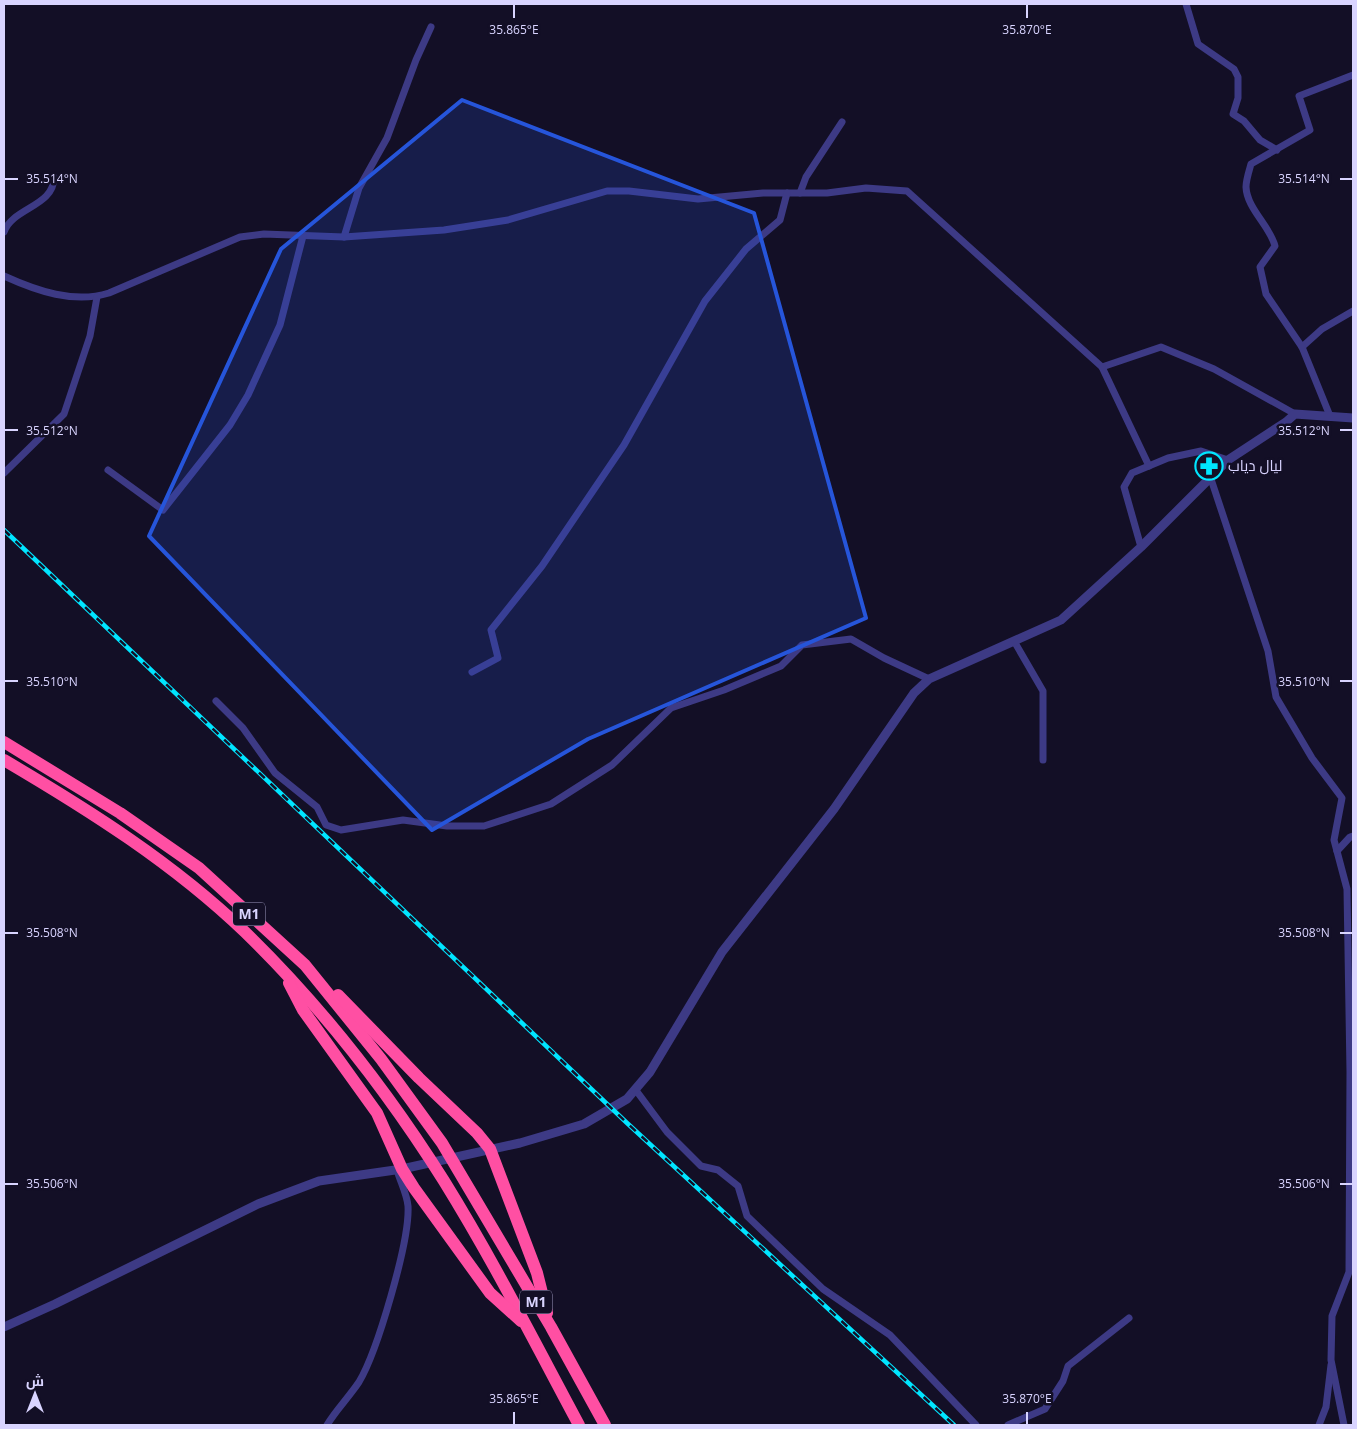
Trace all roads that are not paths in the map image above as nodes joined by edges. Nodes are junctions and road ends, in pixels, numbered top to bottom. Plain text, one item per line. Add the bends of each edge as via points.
1 (1186, 4) edge
2 (431, 27) dead end
3 (1353, 75) edge
4 (842, 122) dead end
5 (1277, 150) junction
6 (54, 177) dead end
7 (787, 193) junction
8 (800, 193) junction
9 (4, 232) edge
10 (303, 236) junction
11 (344, 237) junction
12 (4, 276) edge
13 (96, 296) junction
14 (1353, 311) edge
15 (1302, 346) junction
16 (1102, 367) junction
17 (1295, 414) junction
18 (1330, 416) junction
19 (1353, 418) edge
20 (1228, 460) junction
21 (1149, 466) junction
22 (108, 470) dead end
23 (4, 473) edge
24 (1210, 476) junction
25 (1141, 547) junction
26 (1014, 641) junction
27 (472, 672) dead end
28 (929, 678) junction
29 (216, 702) dead end
30 (4, 742) edge
31 (4, 760) edge
32 (1042, 760) dead end
33 (1353, 836) edge
34 (1337, 851) junction
35 (305, 965) junction
36 (287, 976) junction
37 (635, 1089) junction
38 (490, 1149) junction
39 (1351, 1159) edge
40 (399, 1169) junction
41 (1129, 1318) dead end
42 (525, 1324) junction
43 (4, 1327) edge
44 (551, 1328) junction
45 (1331, 1360) junction
46 (327, 1425) edge
47 (579, 1425) edge
48 (605, 1425) edge
49 (976, 1425) edge
50 (1008, 1425) edge
51 (1319, 1425) edge
52 (1344, 1425) edge

1 - 5 street via 1198,44 1234,69 1238,77 1238,98 1233,114 1244,121 1260,140
2 - 11 street via 387,138 360,188
3 - 5 street via 1299,96 1310,130
4 - 8 street via 806,177
5 - 15 street via 1251,164 1246,187 1250,202 1272,234 1275,246 1260,267 1266,294
6 - 9 street via 54,185 47,196 13,219
7 - 8 street
7 - 11 street via 698,199 607,191 494,222 444,230
7 - 27 street via 780,220 746,249 705,301 624,445 542,566 491,630 498,658
8 - 16 street via 876,188 908,191
10 - 11 street
10 - 13 street via 264,234 240,237
10 - 22 street via 280,325 248,395 230,425 163,510
12 - 13 street via 62,296
13 - 23 street via 90,336 64,414
14 - 15 street
15 - 18 street
16 - 17 street via 1161,347 1214,369
16 - 21 street
17 - 18 street
17 - 20 street
18 - 19 street
20 - 21 street via 1201,451
20 - 24 street
21 - 25 street via 1132,473 1124,487
24 - 25 street
24 - 34 street via 1268,651 1276,697 1312,758 1342,798 1334,840
25 - 26 street via 1061,620
26 - 28 street
26 - 32 street via 1043,692
28 - 29 street via 851,639 802,645 781,666 671,708 612,765 551,804 484,826 446,826 403,820 341,830 326,825 317,808 275,773 243,728
28 - 37 street via 914,693 834,809 722,952 650,1072
30 - 35 highway, M1 via 120,813 199,868
31 - 36 highway, M1 via 109,824 178,876 244,932
33 - 34 street
34 - 39 street via 1347,889
35 - 38 highway via 345,1001
35 - 44 highway, M1 via 382,1059 442,1143
36 - 40 highway via 298,1002 377,1113
36 - 42 highway, M1 via 371,1076 426,1152
37 - 38 street via 627,1099 584,1124
37 - 49 street via 667,1132 701,1166 718,1170 738,1186 747,1216 823,1289 890,1335
38 - 40 street
38 - 44 highway via 537,1273
39 - 45 street via 1348,1272 1332,1316
40 - 42 highway via 490,1294
40 - 43 street via 319,1181 258,1204
40 - 46 street via 408,1205 407,1228 375,1346 359,1382
41 - 50 street via 1068,1366 1045,1409
42 - 47 highway, M1
44 - 48 highway, M1
45 - 51 street via 1326,1407
45 - 52 street

